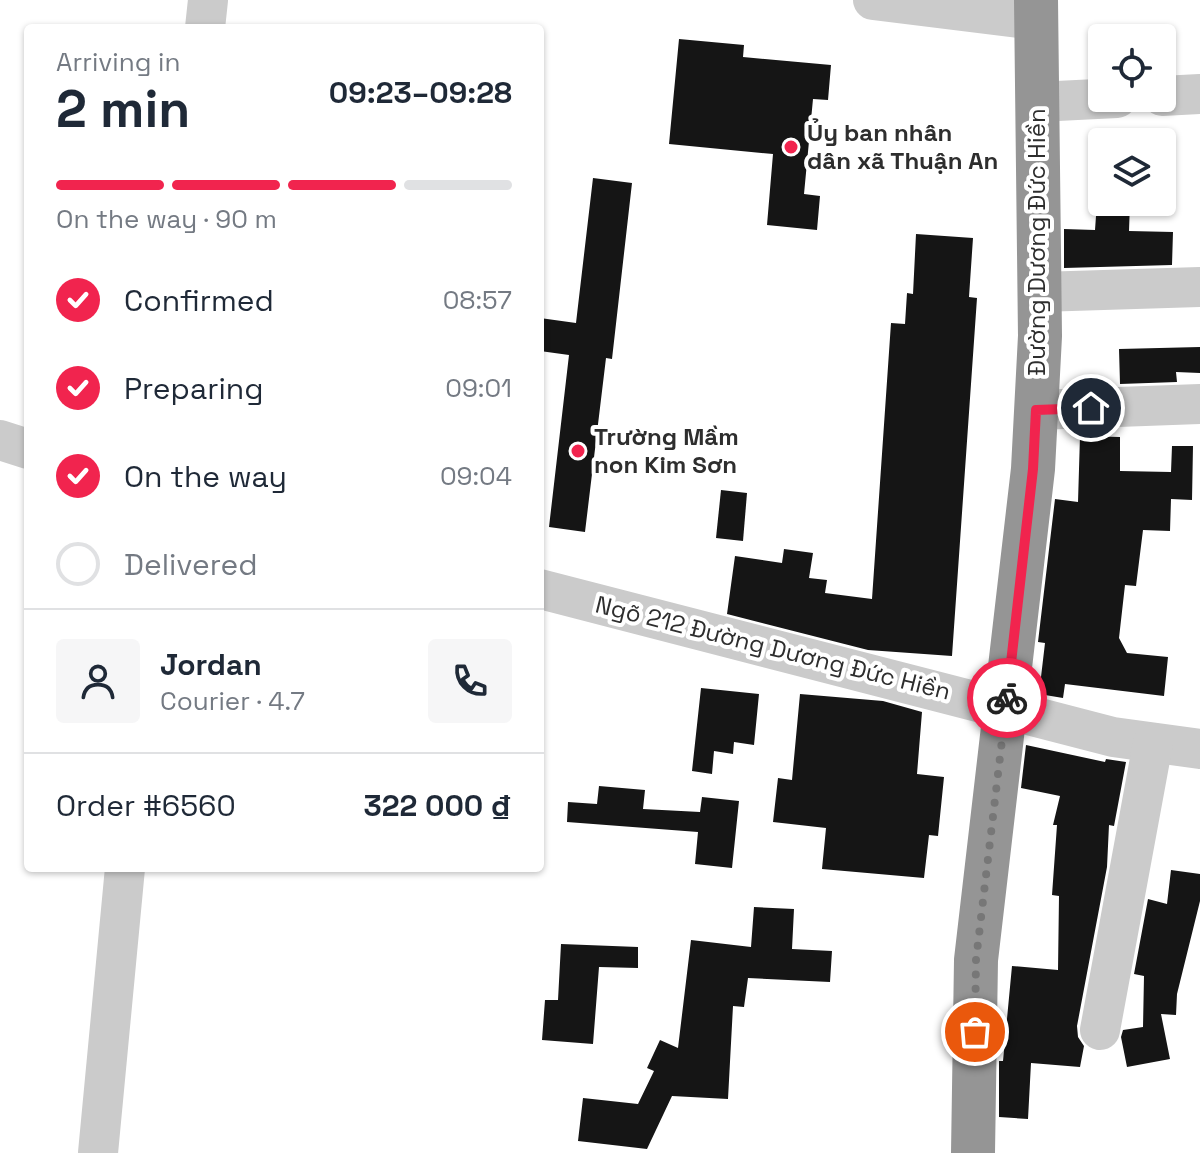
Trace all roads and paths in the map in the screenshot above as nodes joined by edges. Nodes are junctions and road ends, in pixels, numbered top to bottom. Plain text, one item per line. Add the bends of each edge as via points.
1 (208, 0) edge
2 (873, 0) edge
3 (1036, 10) edge
4 (205, 24) edge
5 (1200, 94) edge
6 (1176, 95) edge
7 (1088, 99) edge
8 (1037, 102) junction
9 (1200, 287) edge
10 (1039, 292) junction
11 (1200, 404) edge
12 (1036, 410) junction
13 (0, 440) edge
14 (24, 448) edge
15 (544, 590) edge
16 (1006, 708) junction
17 (1153, 743) junction
18 (1200, 749) edge
19 (125, 872) edge
20 (1100, 1030) dead end
21 (98, 1153) edge
22 (973, 1153) edge

1 - 4 street
2 - 3 street
3 - 8 highway, Đường Dương Đức Hiền
5 - 6 street
7 - 8 street
8 - 10 highway, Đường Dương Đức Hiền
9 - 10 street
10 - 12 highway, Đường Dương Đức Hiền
11 - 12 street
12 - 16 highway, Đường Dương Đức Hiền
13 - 14 street
15 - 16 street, Ngõ 212 Đường Dương Đức Hiền
16 - 17 street, Ngõ 212 Đường Dương Đức Hiền
16 - 22 highway, Đường Dương Đức Hiền via 976,960
17 - 18 street, Ngõ 212 Đường Dương Đức Hiền
17 - 20 street
19 - 21 street

